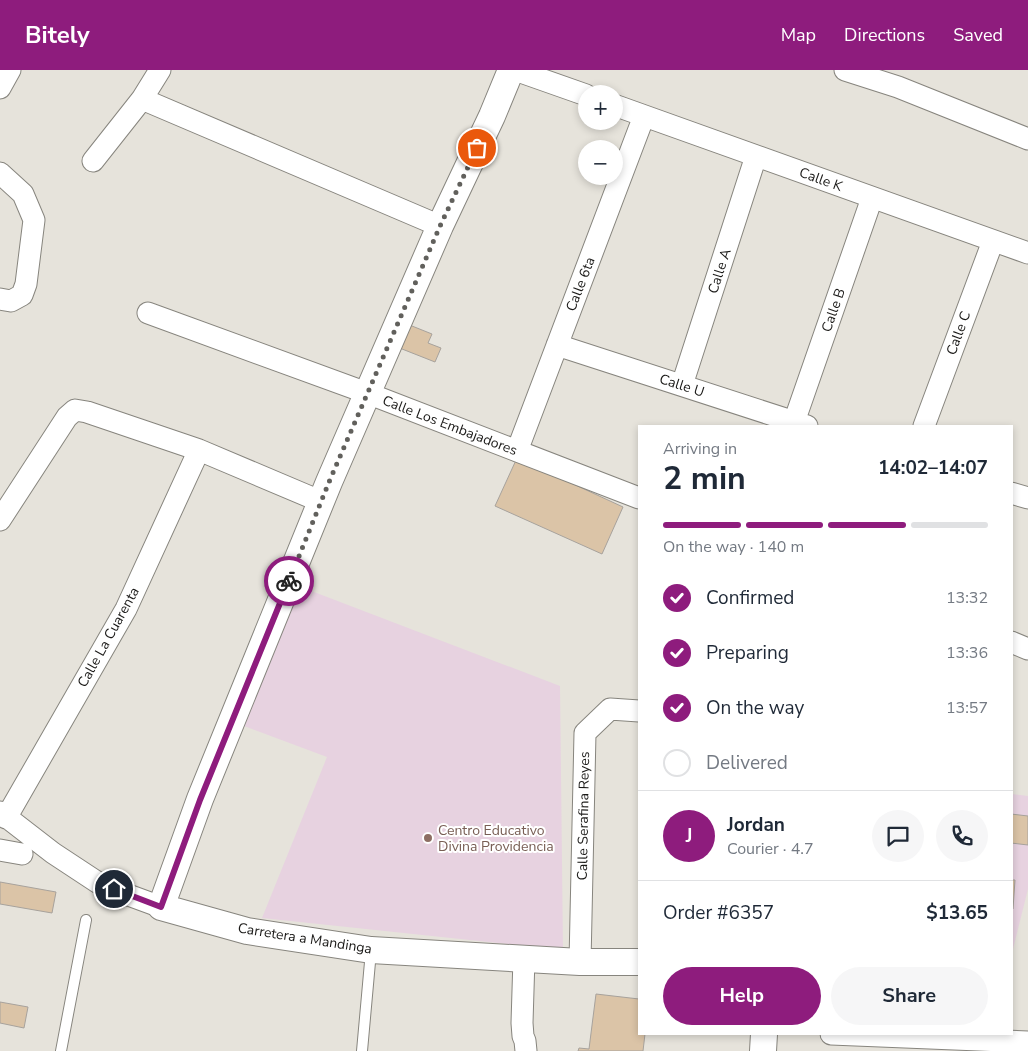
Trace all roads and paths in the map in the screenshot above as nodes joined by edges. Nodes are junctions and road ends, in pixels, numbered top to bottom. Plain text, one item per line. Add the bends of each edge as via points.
1 (10, 70) edge
2 (160, 70) edge
3 (511, 70) edge
4 (515, 70) edge
5 (845, 70) edge
6 (0, 88) edge
7 (578, 93) edge
8 (142, 100) junction
9 (623, 108) edge
10 (644, 116) junction
11 (1028, 139) edge
12 (756, 156) junction
13 (93, 161) dead end
14 (0, 173) edge
15 (872, 198) junction
16 (440, 226) junction
17 (993, 241) junction
18 (1028, 253) edge
19 (0, 298) edge
20 (148, 313) dead end
21 (557, 345) junction
22 (682, 385) junction
23 (367, 393) junction
24 (801, 424) edge
25 (924, 425) edge
26 (199, 450) junction
27 (517, 451) junction
28 (1013, 494) edge
29 (638, 498) edge
30 (1028, 498) edge
31 (322, 502) junction
32 (0, 520) edge
33 (1013, 643) edge
34 (1028, 649) edge
35 (638, 710) edge
36 (3, 815) edge
37 (0, 850) edge
38 (22, 854) dead end
39 (161, 907) junction
40 (86, 920) dead end
41 (371, 950) junction
42 (524, 958) junction
43 (580, 962) junction
44 (638, 962) edge
45 (764, 1035) edge
46 (856, 1035) edge
47 (1028, 1042) edge
48 (61, 1051) edge
49 (362, 1051) edge
50 (526, 1051) edge
51 (763, 1051) edge

1 - 6 street
2 - 8 street
3 - 16 street
4 - 7 street
5 - 11 street via 898,87
8 - 13 street
8 - 16 street
9 - 10 street, Calle K
10 - 12 street, Calle K
10 - 21 street, Calle 6ta
12 - 15 street, Calle K
12 - 22 street, Calle A
14 - 19 street via 23,194 34,220 22,296 11,300
15 - 17 street, Calle K
15 - 24 street, Calle B
16 - 23 street
17 - 18 street, Calle K
17 - 25 street, Calle C
20 - 23 street, Calle Los Embajadores
21 - 22 street, Calle U
21 - 27 street, Calle 6ta
22 - 24 street, Calle U
23 - 27 street, Calle Los Embajadores
23 - 31 street
26 - 31 street
26 - 32 street via 75,410
26 - 36 street, Calle La Cuarenta via 126,609
27 - 29 street, Calle Los Embajadores
28 - 30 street
31 - 39 street via 200,800
33 - 34 street
35 - 43 street, Calle Serafina Reyes via 610,709 585,733
36 - 39 street via 97,882
37 - 38 street
39 - 41 street, Carretera a Mandinga via 247,931
40 - 48 lane
41 - 42 street, Carretera a Mandinga
41 - 49 lane
42 - 43 street, Carretera a Mandinga
42 - 50 street via 522,1024
43 - 44 street, Carretera a Mandinga
45 - 51 street
46 - 47 street

